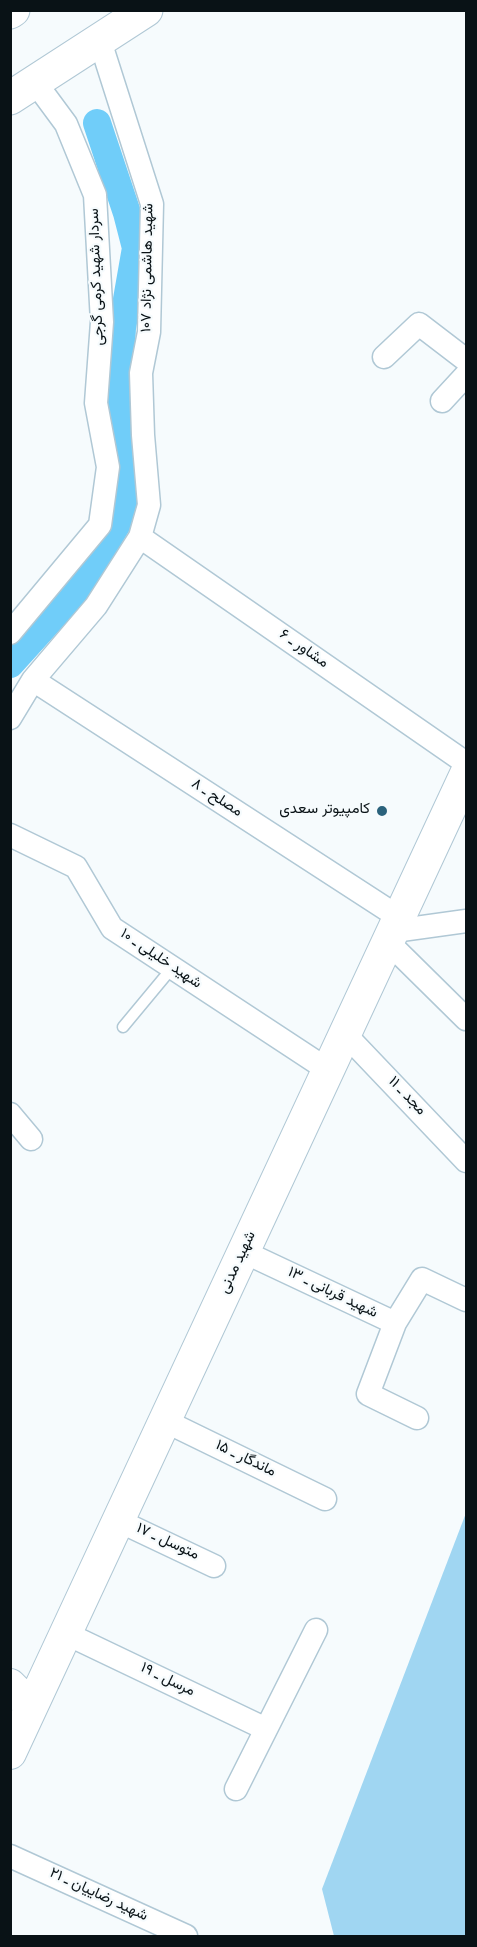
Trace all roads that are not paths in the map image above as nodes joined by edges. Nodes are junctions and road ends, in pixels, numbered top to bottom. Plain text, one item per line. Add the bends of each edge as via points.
1 (146, 10) edge
2 (100, 41) junction
3 (23, 90) edge
4 (384, 357) dead end
5 (466, 360) edge
6 (466, 375) edge
7 (442, 401) dead end
8 (140, 537) junction
9 (10, 633) edge
10 (33, 680) junction
11 (10, 718) edge
12 (466, 763) edge
13 (466, 774) edge
14 (10, 836) edge
15 (466, 921) edge
16 (394, 930) junction
17 (172, 968) junction
18 (466, 1019) edge
19 (123, 1027) dead end
20 (345, 1034) junction
21 (328, 1070) junction
22 (10, 1114) edge
23 (31, 1139) dead end
24 (466, 1161) edge
25 (244, 1252) junction
26 (466, 1300) edge
27 (395, 1323) junction
28 (417, 1418) dead end
29 (165, 1421) junction
30 (325, 1499) dead end
31 (119, 1521) junction
32 (214, 1566) dead end
33 (316, 1630) dead end
34 (67, 1634) junction
35 (21, 1695) edge
36 (266, 1729) junction
37 (10, 1753) edge
38 (236, 1789) dead end
39 (10, 1856) edge
40 (186, 1936) edge

1 - 2 main road
2 - 3 main road
2 - 8 street, شهید هاشمی نژاد ۱۰۷ via 152,204 149,332 141,373 149,505
3 - 9 street, سردار شهید کرمی گرجی via 66,124 95,195 102,322 96,403 108,467 100,525
4 - 5 street via 419,324
6 - 7 street
8 - 10 street, شهید هاشمی نژاد ۱۰۷ via 96,606
8 - 12 street, مشاور ـ ۶
10 - 11 street, شهید هاشمی نژاد ۱۰۷
10 - 16 street, مصلح ـ ۸
13 - 16 street, شهید مدنی
14 - 17 street, شهید خلیلی ـ ۱۰ via 76,867 112,928
15 - 16 street
16 - 18 street, مصلح ـ ۸
16 - 20 street, شهید مدنی
17 - 19 lane
17 - 21 street, شهید خلیلی ـ ۱۰
20 - 21 street, شهید مدنی
20 - 24 street, مجد ـ ۱۱
21 - 25 street, شهید مدنی
22 - 23 street
25 - 27 street, شهید قربانی ـ ۱۳
25 - 29 street, شهید مدنی
26 - 27 street, شهید قربانی ـ ۱۳ via 422,1279
27 - 28 street via 368,1394
29 - 30 street, ماندگار ـ ۱۵
29 - 31 street, شهید مدنی
31 - 32 street, متوسل ـ ۱۷
31 - 34 street, شهید مدنی
33 - 36 street
34 - 35 street, شهید مدنی
34 - 36 street, مرسل ـ ۱۹
35 - 37 street, شهید مدنی
36 - 38 street
39 - 40 street, شهید رضاییان ـ ۲۱

